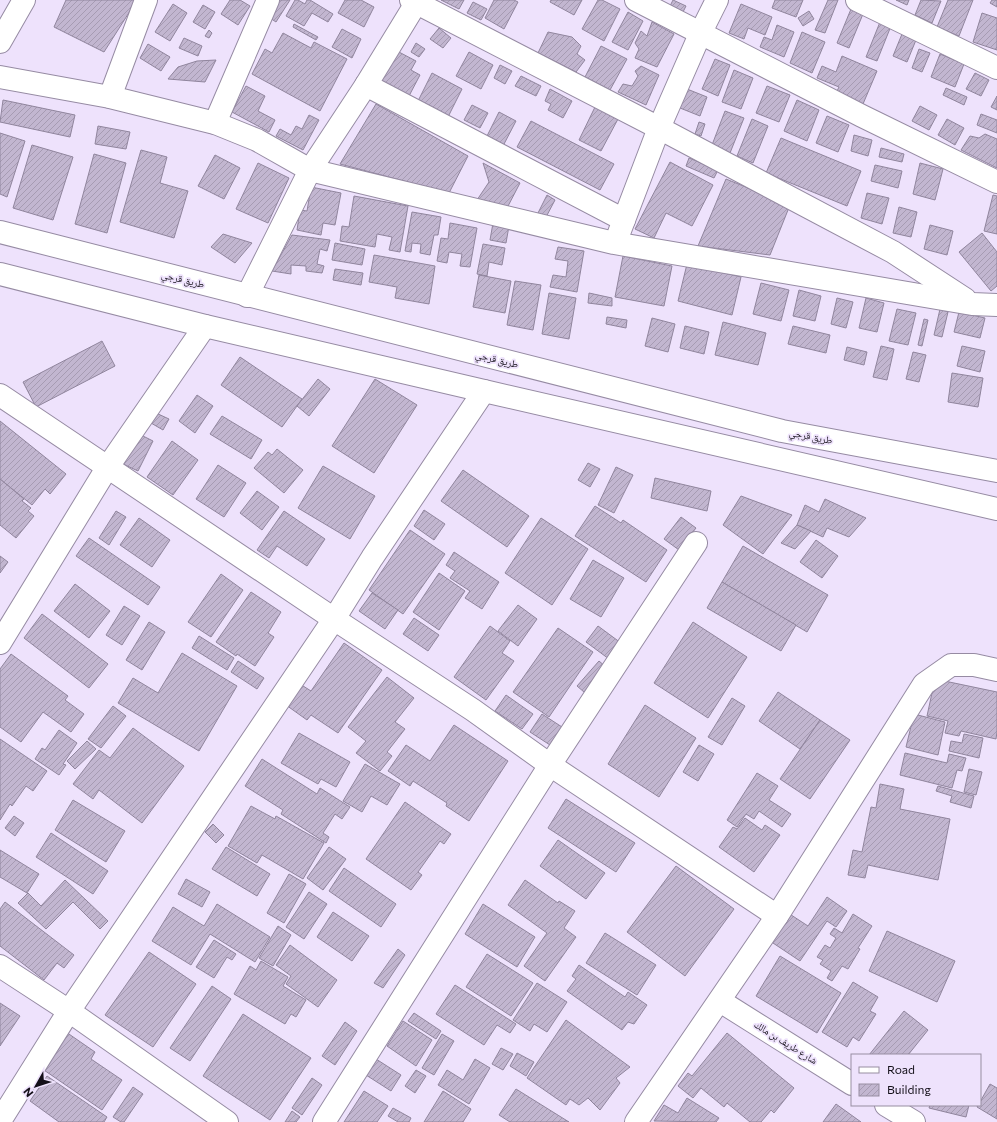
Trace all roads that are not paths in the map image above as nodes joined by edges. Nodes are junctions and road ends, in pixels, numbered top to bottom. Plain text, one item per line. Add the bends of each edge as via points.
1 (24, 0) edge
2 (146, 0) edge
3 (268, 0) edge
4 (636, 0) edge
5 (717, 0) edge
6 (857, 0) edge
7 (416, 1) edge
8 (701, 32) junction
9 (0, 42) edge
10 (997, 68) edge
11 (0, 77) edge
12 (366, 85) junction
13 (110, 97) junction
14 (214, 123) junction
15 (659, 128) junction
16 (310, 170) junction
17 (997, 182) edge
18 (624, 220) junction
19 (0, 232) edge
20 (614, 243) junction
21 (0, 274) edge
22 (247, 296) junction
23 (972, 304) junction
24 (997, 305) edge
25 (205, 326) junction
26 (484, 391) junction
27 (0, 395) edge
28 (107, 468) junction
29 (997, 471) edge
30 (997, 509) edge
31 (696, 543) dead end
32 (334, 619) junction
33 (0, 644) edge
34 (997, 670) edge
35 (550, 765) junction
36 (777, 916) junction
37 (0, 966) edge
38 (720, 1001) junction
39 (69, 1011) junction
40 (851, 1083) edge
41 (888, 1106) edge
42 (0, 1121) edge
43 (227, 1122) edge
44 (324, 1122) edge
45 (636, 1122) edge
46 (914, 1122) edge

1 - 9 main road
2 - 13 main road
3 - 14 main road
4 - 8 main road
5 - 8 main road
6 - 10 main road
7 - 12 main road
7 - 15 main road
8 - 15 main road
8 - 17 main road via 862,116
11 - 13 main road
12 - 16 main road
12 - 18 main road
13 - 14 main road
14 - 16 main road via 257,140
15 - 18 main road
15 - 23 main road via 893,252
16 - 20 main road
16 - 22 main road
18 - 20 main road
19 - 22 main road, طريق قرجي
20 - 23 main road
21 - 25 main road
22 - 29 main road, طريق قرجي via 782,431
23 - 24 main road
25 - 26 main road
25 - 28 main road
26 - 30 main road
26 - 32 main road
27 - 28 main road
28 - 32 main road
28 - 33 main road
31 - 35 main road
32 - 35 main road via 473,710
32 - 39 main road
34 - 36 main road via 974,665 951,665 924,684
35 - 36 main road
35 - 44 main road
36 - 38 main road
37 - 39 main road
38 - 40 main road, شارع طريف بن مالك
38 - 45 main road
39 - 42 main road
39 - 43 main road
41 - 46 main road

